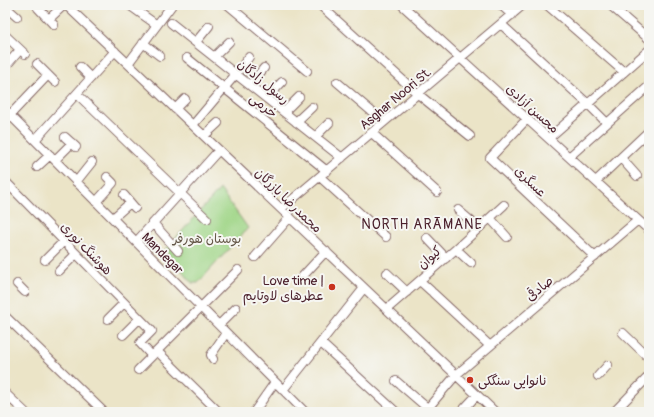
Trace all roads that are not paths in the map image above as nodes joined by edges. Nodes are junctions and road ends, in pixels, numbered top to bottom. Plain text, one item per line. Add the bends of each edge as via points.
1 (65, 5) edge
2 (129, 5) edge
3 (172, 5) edge
4 (228, 5) edge
5 (320, 5) edge
6 (402, 5) edge
7 (501, 5) edge
8 (524, 5) edge
9 (547, 5) edge
10 (610, 5) edge
11 (38, 8) dead end
12 (5, 12) edge
13 (512, 15) junction
14 (17, 17) dead end
15 (171, 23) dead end
16 (501, 24) junction
17 (157, 25) junction
18 (209, 26) dead end
19 (5, 35) edge
20 (649, 39) edge
21 (196, 42) junction
22 (229, 42) dead end
23 (143, 43) junction
24 (649, 50) edge
25 (115, 51) junction
26 (160, 56) dead end
27 (214, 57) junction
28 (249, 57) dead end
29 (187, 58) dead end
30 (460, 58) junction
31 (130, 61) dead end
32 (37, 64) dead end
33 (5, 67) edge
34 (80, 67) dead end
35 (264, 68) dead end
36 (307, 71) dead end
37 (624, 72) junction
38 (236, 74) junction
39 (48, 75) junction
40 (91, 78) junction
41 (55, 82) dead end
42 (282, 82) dead end
43 (337, 82) dead end
44 (250, 85) junction
45 (649, 86) edge
46 (224, 88) junction
47 (77, 94) junction
48 (418, 94) junction
49 (299, 97) dead end
50 (267, 98) junction
51 (185, 99) dead end
52 (588, 104) junction
53 (312, 107) dead end
54 (176, 109) junction
55 (284, 112) junction
56 (8, 113) edge
57 (527, 119) junction
58 (296, 122) junction
59 (384, 122) junction
60 (218, 123) dead end
61 (329, 123) dead end
62 (607, 123) junction
63 (193, 125) junction
64 (372, 133) junction
65 (648, 134) edge
66 (204, 136) junction
67 (470, 136) dead end
68 (65, 137) dead end
69 (315, 137) junction
70 (549, 138) junction
71 (35, 140) junction
72 (219, 150) junction
73 (569, 157) junction
74 (52, 158) junction
75 (342, 158) junction
76 (621, 158) junction
77 (92, 162) dead end
78 (37, 167) dead end
79 (327, 170) junction
80 (637, 176) dead end
81 (107, 177) dead end
82 (320, 177) junction
83 (5, 181) edge
84 (596, 181) junction
85 (76, 182) junction
86 (437, 192) dead end
87 (180, 193) junction
88 (124, 195) dead end
89 (96, 202) junction
90 (504, 205) dead end
91 (281, 209) junction
92 (458, 210) dead end
93 (290, 217) junction
94 (113, 218) junction
95 (490, 218) junction
96 (207, 219) dead end
97 (638, 220) junction
98 (152, 224) junction
99 (479, 228) junction
100 (649, 230) edge
101 (386, 237) dead end
102 (507, 237) dead end
103 (427, 238) dead end
104 (64, 242) junction
105 (136, 242) junction
106 (456, 249) junction
107 (178, 251) dead end
108 (326, 251) junction
109 (76, 254) junction
110 (255, 257) dead end
111 (594, 257) junction
112 (446, 258) junction
113 (45, 260) dead end
114 (471, 263) dead end
115 (59, 270) dead end
116 (238, 270) dead end
117 (387, 273) dead end
118 (302, 277) dead end
119 (420, 281) junction
120 (17, 284) dead end
121 (364, 288) junction
122 (25, 292) dead end
123 (407, 292) junction
124 (124, 303) junction
125 (201, 307) junction
126 (236, 308) dead end
127 (387, 309) junction
128 (5, 316) edge
129 (108, 319) dead end
130 (140, 319) junction
131 (219, 325) junction
132 (226, 333) junction
133 (623, 333) dead end
134 (123, 335) dead end
135 (321, 343) junction
136 (490, 346) junction
137 (155, 354) junction
138 (649, 358) edge
139 (213, 359) dead end
140 (608, 365) dead end
141 (138, 370) dead end
142 (456, 375) junction
143 (598, 376) dead end
144 (649, 376) edge
145 (396, 381) dead end
146 (275, 382) junction
147 (283, 390) junction
148 (5, 392) edge
149 (477, 395) junction
150 (430, 410) edge
151 (26, 412) edge
152 (104, 412) edge
153 (219, 412) edge
154 (254, 412) edge
155 (305, 412) edge
156 (396, 412) edge
157 (461, 412) edge
158 (495, 412) edge
159 (614, 412) edge

1 - 11 street via 51,22
1 - 25 street, محمدرضا بازرگان
2 - 17 street
3 - 17 street
4 - 36 street
5 - 48 street
6 - 30 street, محسن آزادی
7 - 13 street
8 - 13 street, Asghar Noori St.
9 - 37 street
10 - 20 street
12 - 14 street via 8,9
13 - 16 street, Asghar Noori St.
15 - 21 street, رسول زادگان
16 - 30 street, Asghar Noori St.
16 - 52 street
17 - 23 street
18 - 21 street
19 - 33 street via 22,52
21 - 27 street, رسول زادگان
22 - 27 street
23 - 26 street
23 - 31 street
24 - 37 street
25 - 40 street
25 - 54 street, محمدرضا بازرگان
27 - 38 street, رسول زادگان
28 - 38 street
29 - 46 street, خرمی
30 - 48 street, Asghar Noori St.
30 - 57 street, محسن آزادی
32 - 39 street
34 - 40 street
35 - 44 street
37 - 52 street
38 - 44 street, رسول زادگان
38 - 46 street
39 - 41 street
39 - 56 street
40 - 47 street
42 - 50 street
43 - 59 street
44 - 50 street, رسول زادگان
45 - 62 street
46 - 63 street
46 - 79 street, خرمی
47 - 71 street
47 - 87 street
48 - 59 street, Asghar Noori St.
48 - 67 street
49 - 55 street
50 - 55 street, رسول زادگان
51 - 54 street
52 - 62 street
52 - 70 street
53 - 58 street
54 - 63 street, محمدرضا بازرگان
55 - 58 street, رسول زادگان
56 - 71 street, Mandegar
57 - 70 street, محسن آزادی
57 - 111 street, عسگری via 490,158
58 - 69 street, رسول زادگان
59 - 64 street, Asghar Noori St.
60 - 66 street
61 - 69 street
62 - 73 street
63 - 66 street, محمدرضا بازرگان
64 - 75 street, Asghar Noori St.
64 - 86 street
65 - 76 street
66 - 72 street, محمدرضا بازرگان
68 - 74 street via 74,145
69 - 75 street, رسول زادگان
70 - 73 street, محسن آزادی
71 - 74 street, Mandegar
72 - 87 street
72 - 91 street, محمدرضا بازرگان
73 - 84 street, محسن آزادی
74 - 78 street
74 - 85 street, Mandegar
75 - 79 street, Asghar Noori St.
76 - 80 street
76 - 84 street
77 - 85 street
79 - 82 street, Asghar Noori St.
81 - 89 street via 113,183
82 - 91 street, Asghar Noori St.
82 - 101 street
83 - 104 street, هوشنگ نوری
84 - 97 street, محسن آزادی
85 - 89 street, Mandegar
87 - 96 street
87 - 98 street
88 - 94 street via 132,205
89 - 94 street, Mandegar
90 - 95 street, کیوان
91 - 93 street, محمدرضا بازرگان
92 - 99 street
93 - 108 street, محمدرضا بازرگان
93 - 110 street
94 - 105 street, Mandegar
95 - 99 street, کیوان
95 - 102 street
97 - 100 street, محسن آزادی
97 - 111 street, صادقی
98 - 105 street
98 - 107 street
99 - 106 street, کیوان
103 - 112 street
104 - 109 street, هوشنگ نوری
104 - 113 street
105 - 125 street, Mandegar
106 - 112 street, کیوان
106 - 114 street
108 - 118 street
108 - 121 street, محمدرضا بازرگان
109 - 115 street
109 - 124 street, هوشنگ نوری
111 - 136 street, صادقی
112 - 119 street, کیوان
116 - 125 street
117 - 123 street
119 - 123 street, کیوان
119 - 136 street
120 - 122 street
121 - 127 street, محمدرضا بازرگان
121 - 135 street
123 - 127 street, کیوان
124 - 129 street
124 - 130 street, هوشنگ نوری
125 - 131 street, Mandegar
125 - 137 street
126 - 131 street
127 - 142 street, محمدرضا بازرگان
128 - 152 street
130 - 134 street
130 - 137 street, هوشنگ نوری via 152,331 140,343
131 - 132 street, Mandegar
132 - 139 street via 211,355
132 - 146 street, Mandegar
133 - 138 street
135 - 147 street
135 - 156 street
136 - 142 street, صادقی
137 - 141 street
137 - 153 street
140 - 143 street
142 - 149 street, محمدرضا بازرگان
142 - 150 street, صادقی
144 - 159 street
145 - 150 street
146 - 147 street, Mandegar
146 - 154 street
147 - 155 street, Mandegar
148 - 151 street
149 - 157 street
149 - 158 street, محمدرضا بازرگان

